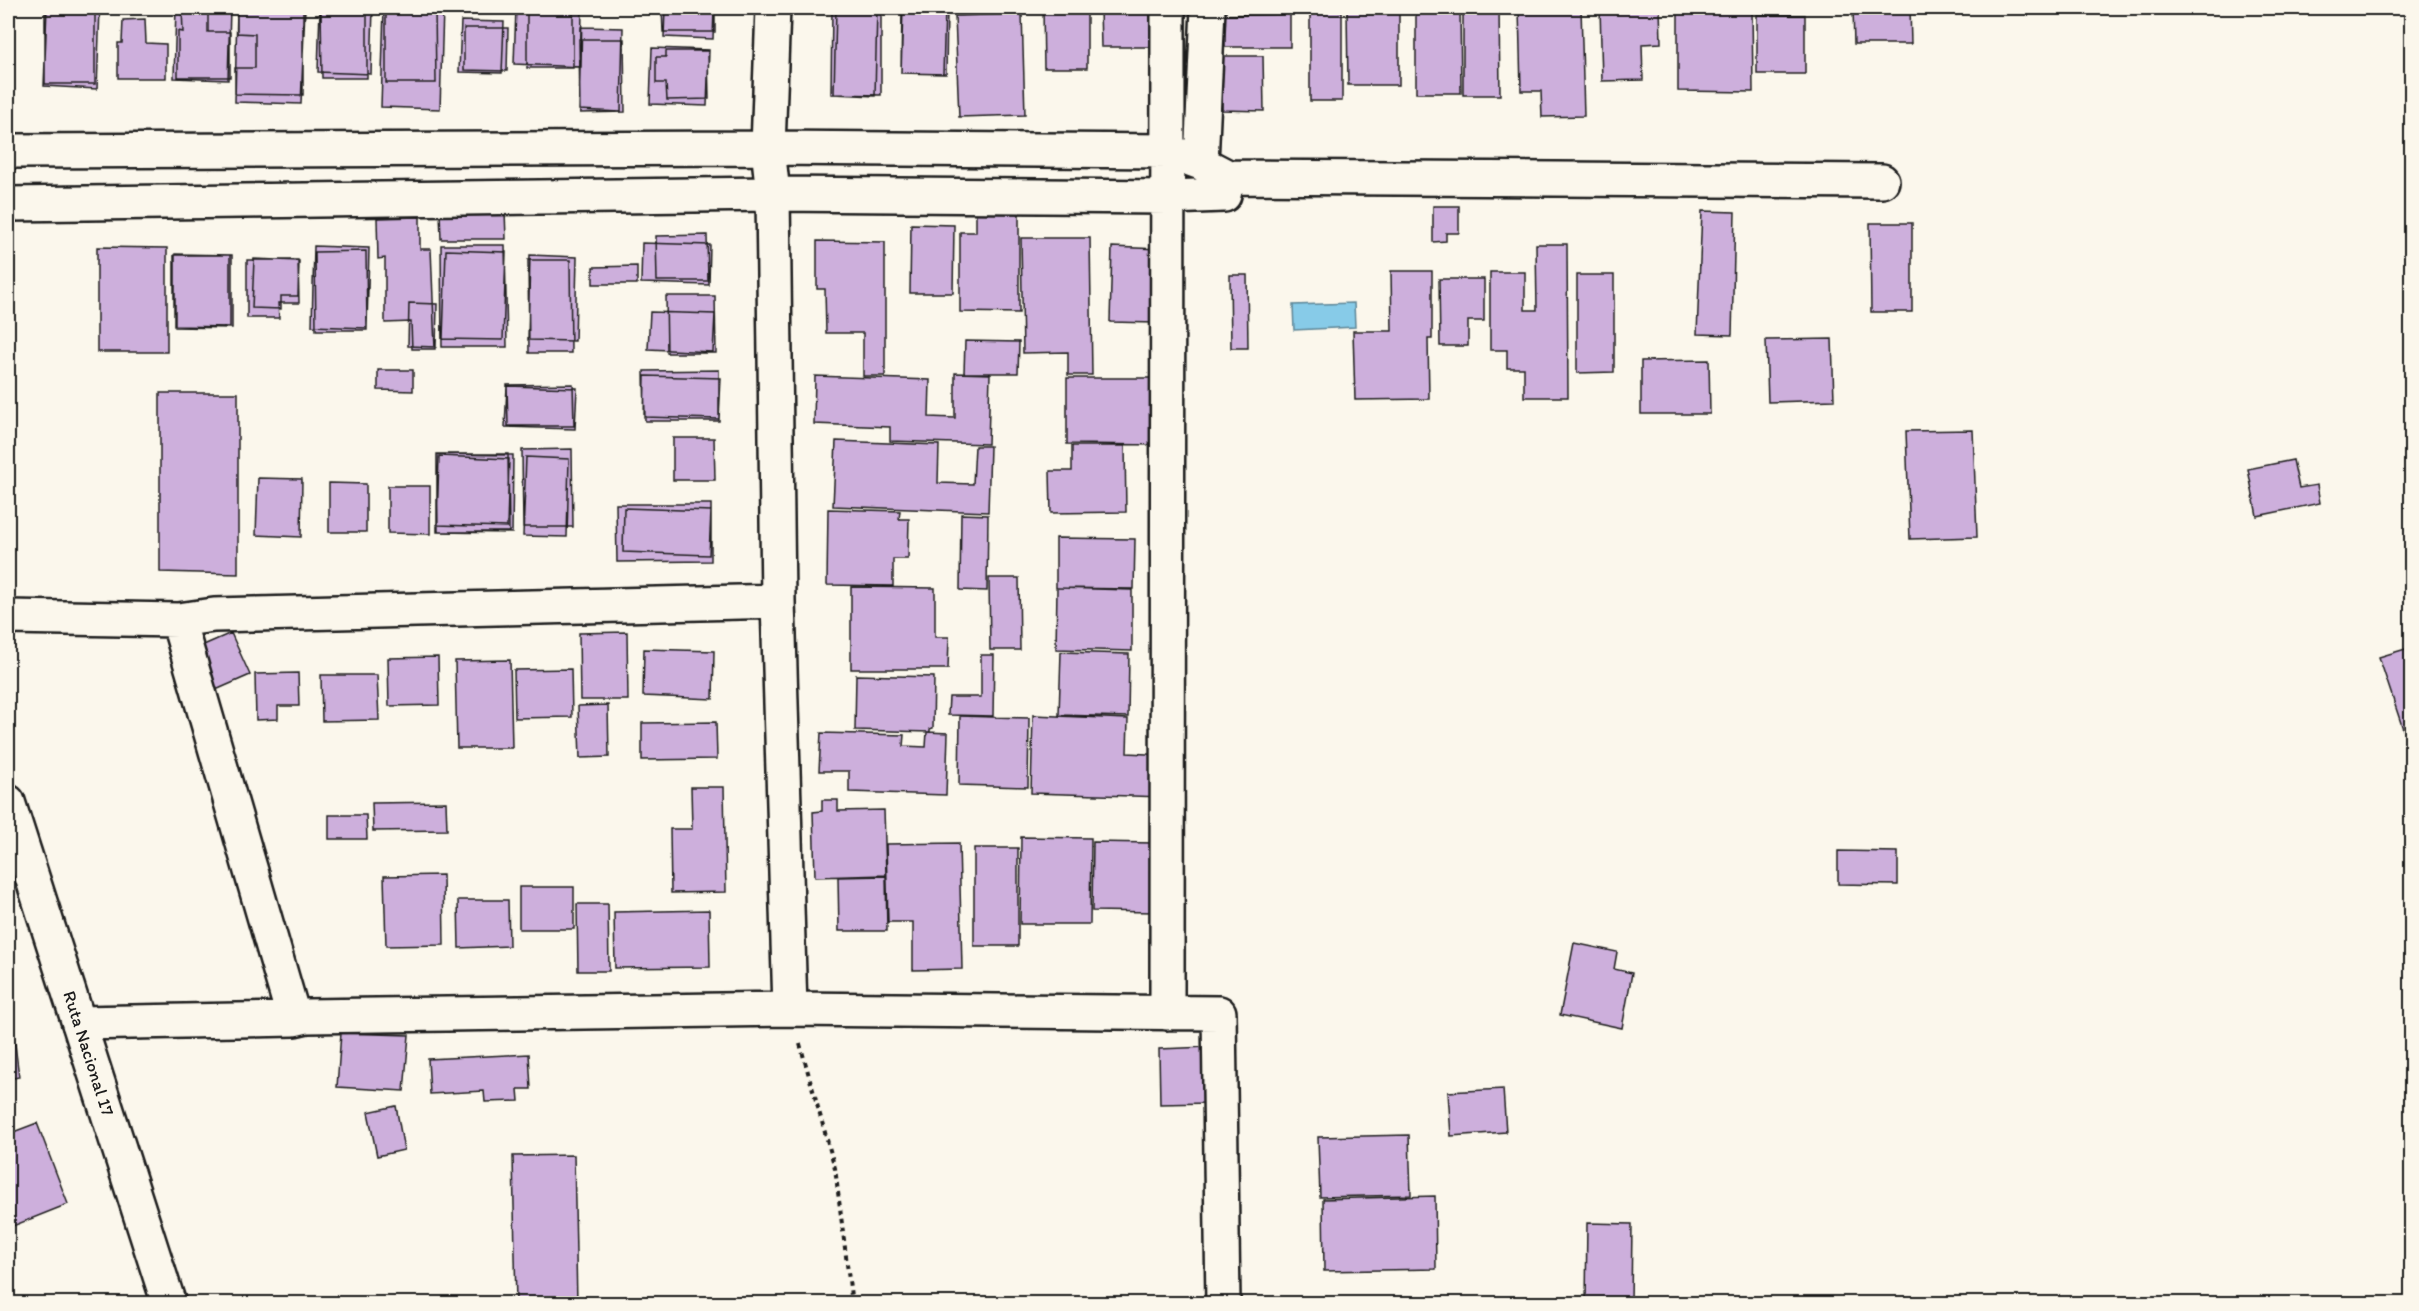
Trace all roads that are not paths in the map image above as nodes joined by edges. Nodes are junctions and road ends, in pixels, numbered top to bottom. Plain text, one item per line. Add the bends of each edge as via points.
1 (773, 8) edge
2 (1168, 8) edge
3 (1208, 8) edge
4 (768, 148) junction
5 (8, 151) edge
6 (1168, 151) junction
7 (1218, 178) junction
8 (1882, 181) dead end
9 (773, 194) junction
10 (1169, 197) junction
11 (8, 204) edge
12 (778, 601) junction
13 (8, 618) edge
14 (178, 620) junction
15 (8, 802) edge
16 (790, 1009) junction
17 (1167, 1013) junction
18 (294, 1019) junction
19 (79, 1023) junction
20 (169, 1304) edge
21 (1223, 1304) edge

1 - 4 street
2 - 6 street
3 - 7 street
4 - 5 street
4 - 6 street
4 - 9 street
6 - 7 street
6 - 10 street
7 - 8 street
7 - 10 street
9 - 10 street
9 - 11 street
9 - 12 street
10 - 17 street
12 - 14 street via 214,615
12 - 16 street
13 - 14 street
14 - 18 street
15 - 19 street, Ruta Nacional 17
16 - 17 street
16 - 18 street
17 - 21 street via 1219,1013
18 - 19 street
19 - 20 street, Ruta Nacional 17

